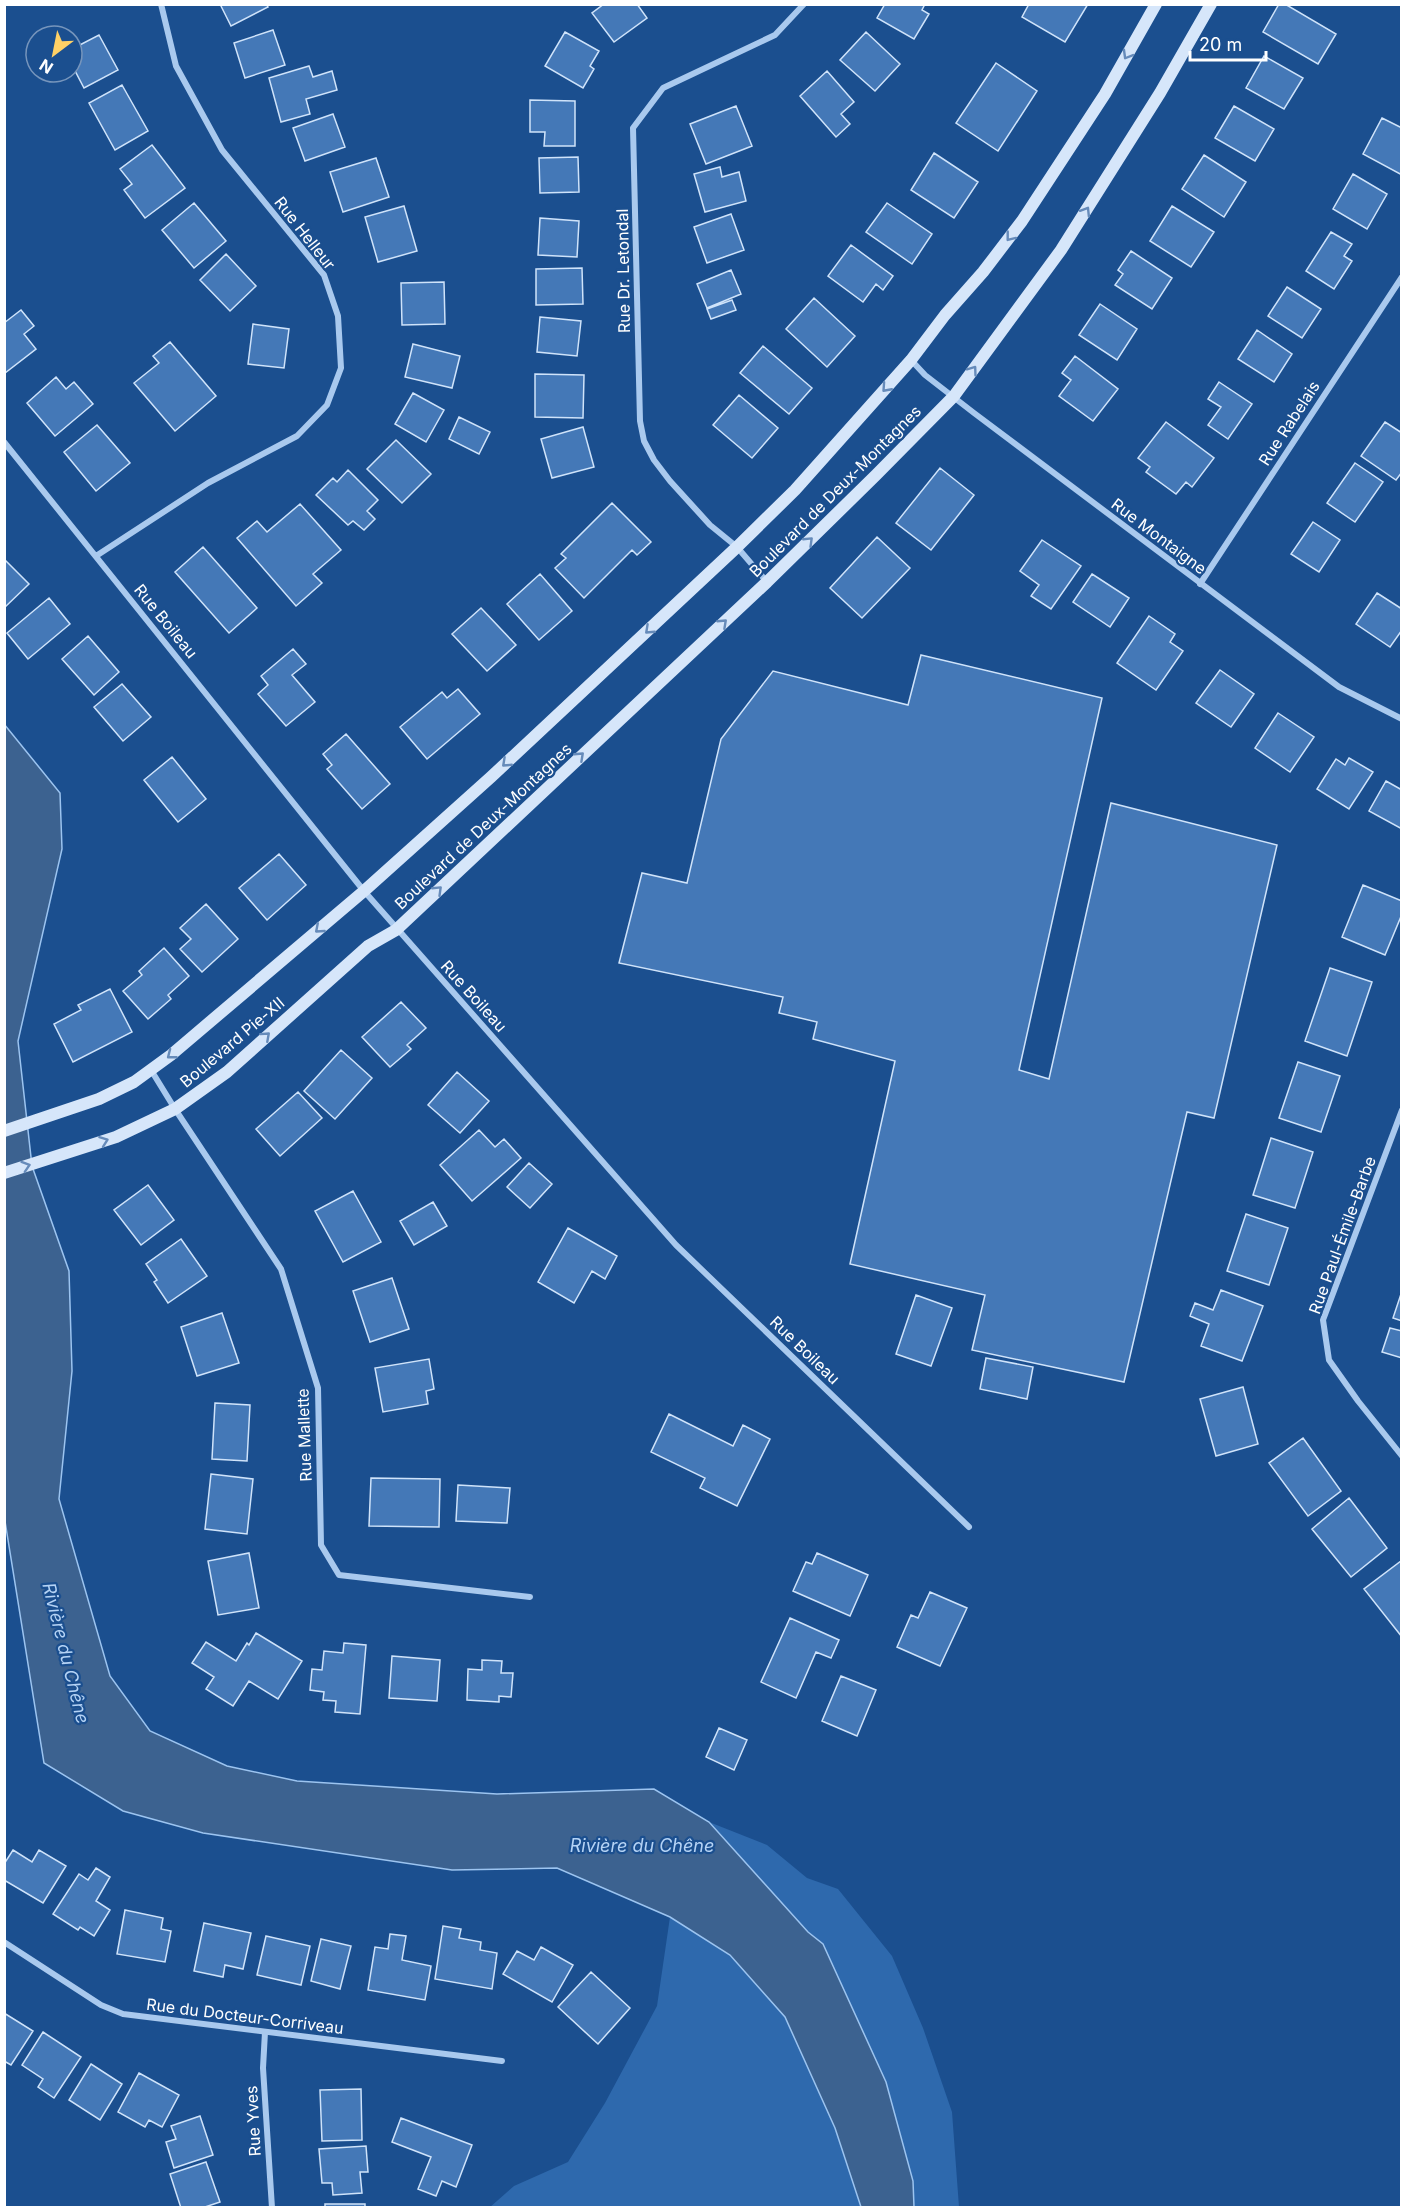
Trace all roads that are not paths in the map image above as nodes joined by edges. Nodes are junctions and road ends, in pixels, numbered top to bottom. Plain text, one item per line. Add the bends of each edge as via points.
1 (161, 4) edge
2 (804, 4) edge
3 (1156, 4) edge
4 (1211, 4) edge
5 (1401, 277) edge
6 (911, 360) junction
7 (954, 396) junction
8 (4, 442) edge
9 (737, 547) junction
10 (96, 556) junction
11 (767, 582) junction
12 (1200, 584) junction
13 (1401, 719) edge
14 (364, 891) junction
15 (396, 930) junction
16 (152, 1070) junction
17 (175, 1109) junction
18 (1401, 1110) edge
19 (4, 1131) edge
20 (4, 1173) edge
21 (1401, 1456) edge
22 (969, 1527) dead end
23 (530, 1597) dead end
24 (4, 1942) edge
25 (265, 2032) junction
26 (502, 2061) dead end
27 (272, 2208) edge

1 - 10 street, Rue Helleur via 176,66 222,150 324,275 338,316 341,368 327,405 297,436 208,483
2 - 9 street, Rue Dr. Letondal via 775,35 663,88 633,128 640,421 644,441 670,481 710,525
3 -> 6 street, Boulevard de Deux-Montagnes via 1105,94 1022,221
7 -> 4 street, Boulevard de Deux-Montagnes via 1061,250
5 - 12 street, Rue Rabelais
6 - 7 street, Rue Montaigne
6 -> 9 street, Boulevard de Deux-Montagnes via 795,490
11 -> 7 street, Boulevard de Deux-Montagnes
7 - 12 street, Rue Montaigne
8 - 10 street, Rue Boileau
9 - 11 street, Rue Dr. Letondal
9 -> 14 street, Boulevard de Deux-Montagnes
10 - 14 street, Rue Boileau
15 -> 11 street, Boulevard de Deux-Montagnes
12 - 13 street, Rue Montaigne via 1339,687
14 - 15 street, Rue Boileau
14 -> 16 street, Boulevard Pie-XII
17 -> 15 street, Boulevard Pie-XII via 227,1072 368,946
15 - 22 street, Rue Boileau via 676,1245
16 - 17 street, Rue Mallette
16 - 19 street, Boulevard Pie-XII via 99,1099
20 -> 17 street, Boulevard Pie-XII via 116,1137
17 - 23 street, Rue Mallette via 281,1269 318,1388 321,1545 339,1575
18 - 21 street, Rue Paul-Émile-Barbe via 1323,1320 1329,1360
24 - 25 street, Rue du Docteur-Corriveau via 116,2011
25 - 26 street, Rue du Docteur-Corriveau
25 - 27 street, Rue Yves via 263,2068

